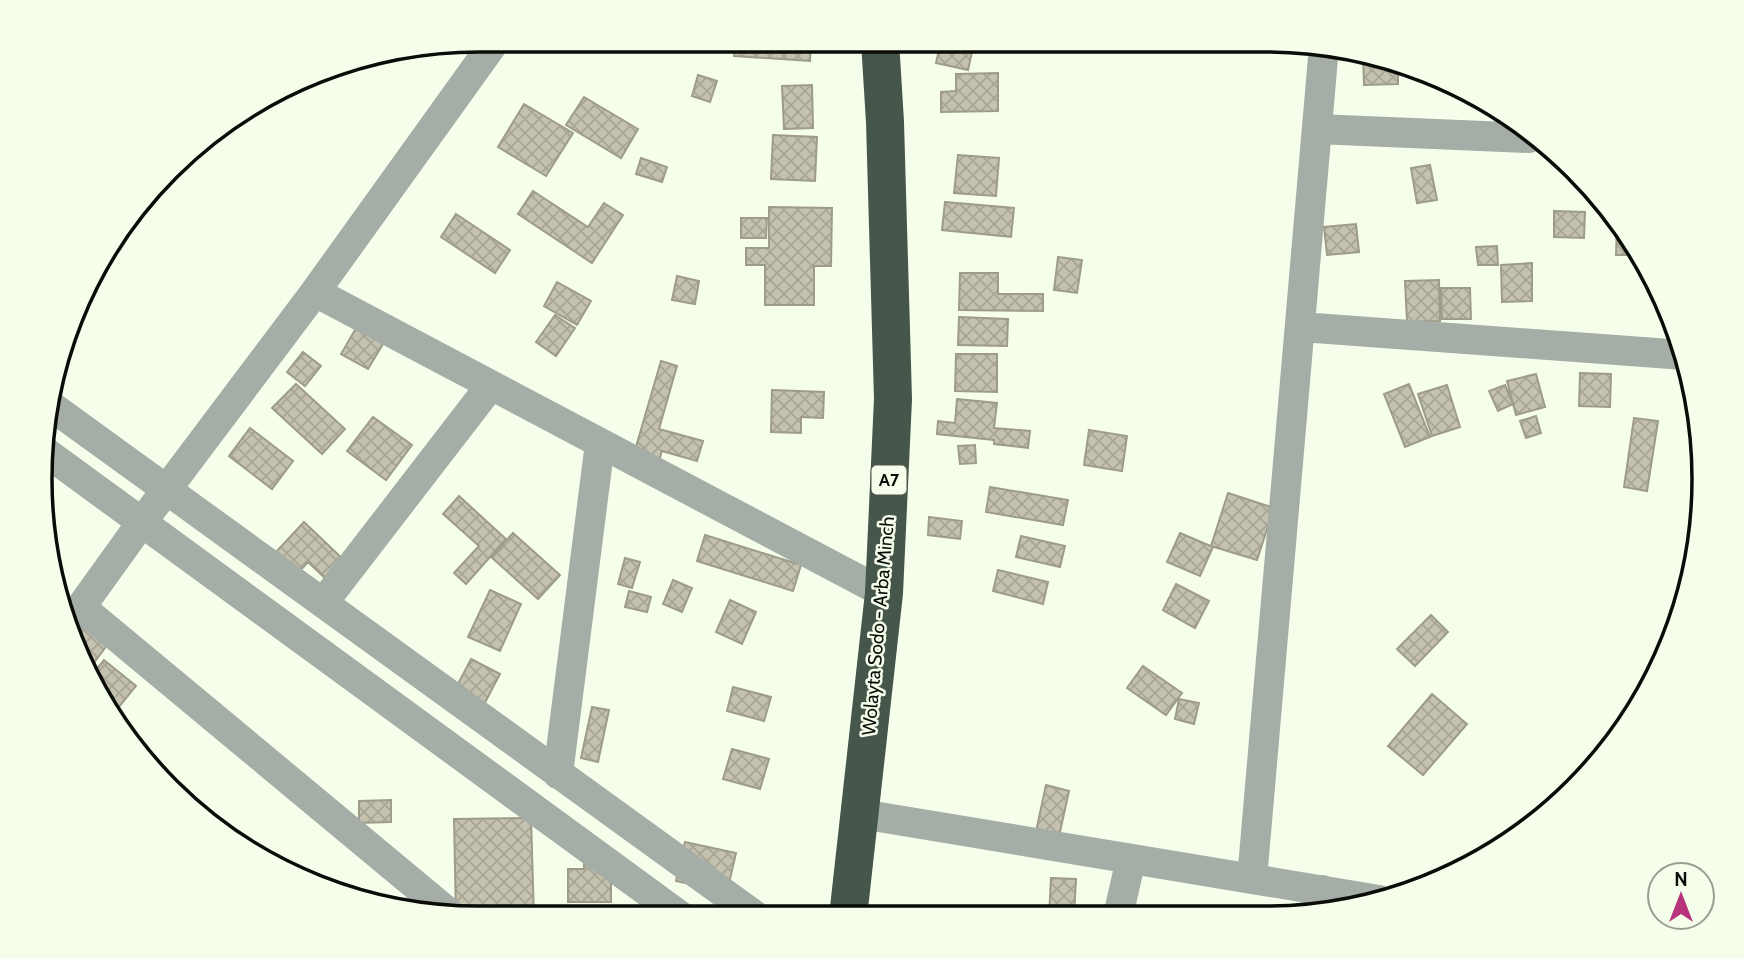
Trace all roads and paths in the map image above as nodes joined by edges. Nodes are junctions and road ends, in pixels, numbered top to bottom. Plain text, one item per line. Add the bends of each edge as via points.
1 (487, 52) edge
2 (881, 52) edge
3 (1323, 57) edge
4 (1317, 129) junction
5 (1520, 138) edge
6 (314, 292) junction
7 (1301, 327) junction
8 (1673, 354) edge
9 (491, 385) junction
10 (58, 411) edge
11 (600, 443) junction
12 (53, 457) edge
13 (166, 489) junction
14 (142, 522) junction
15 (884, 593) junction
16 (323, 603) junction
17 (75, 616) edge
18 (558, 774) junction
19 (861, 814) junction
20 (1131, 859) junction
21 (1252, 879) junction
22 (1320, 903) edge
23 (438, 905) edge
24 (643, 905) edge
25 (742, 906) edge
26 (849, 906) edge
27 (1120, 906) edge

1 - 6 street
2 - 15 highway, Wolayta Sodo - Arba Minch / A7 via 893,399
3 - 4 street
4 - 5 street
4 - 7 street
6 - 9 street
6 - 13 street
7 - 8 street
7 - 21 street
9 - 11 street
9 - 16 street
10 - 13 street
11 - 15 street
11 - 18 street
12 - 14 street
13 - 14 street
13 - 16 street
14 - 17 street
14 - 24 street
15 - 19 highway, Wolayta Sodo - Arba Minch / A7
16 - 18 street
17 - 23 street
18 - 25 street
19 - 20 street
19 - 26 highway, Wolayta Sodo - Arba Minch / A7
20 - 21 street
20 - 27 street
21 - 22 street

